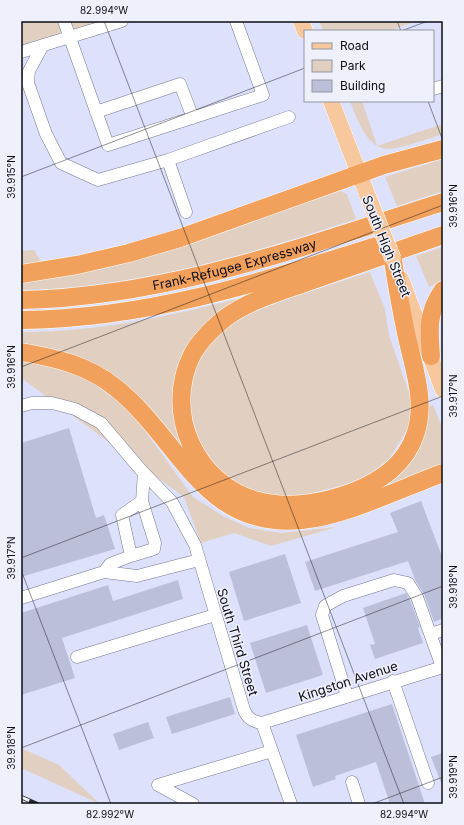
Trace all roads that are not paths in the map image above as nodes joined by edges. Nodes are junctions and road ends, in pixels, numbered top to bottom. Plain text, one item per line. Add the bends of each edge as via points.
1 (64, 21) edge
2 (122, 21) edge
3 (236, 21) edge
4 (69, 36) junction
5 (43, 45) junction
6 (21, 52) edge
7 (25, 79) edge
8 (332, 102) edge
9 (96, 112) junction
10 (288, 117) dead end
11 (193, 118) junction
12 (443, 149) edge
13 (168, 160) junction
14 (359, 174) junction
15 (443, 202) edge
16 (186, 212) dead end
17 (443, 224) edge
18 (443, 235) edge
19 (393, 259) joint
20 (21, 274) edge
21 (443, 290) edge
22 (403, 297) junction
23 (21, 300) edge
24 (21, 320) edge
25 (21, 352) edge
26 (430, 356) junction
27 (443, 390) edge
28 (25, 403) edge
29 (144, 473) junction
30 (443, 473) edge
31 (142, 501) junction
32 (131, 556) junction
33 (199, 560) junction
34 (104, 572) junction
35 (21, 598) edge
36 (215, 614) junction
37 (443, 630) edge
38 (431, 634) junction
39 (77, 657) dead end
40 (442, 667) edge
41 (393, 681) junction
42 (347, 696) junction
43 (262, 723) junction
44 (272, 751) junction
45 (352, 782) dead end
46 (428, 783) dead end
47 (193, 804) edge
48 (291, 804) edge
49 (359, 804) edge

1 - 4 street
2 - 4 street
3 - 11 street via 263,95
4 - 5 street
4 - 9 street
5 - 6 street
5 - 7 street
7 - 13 street via 46,134 61,163 98,180
8 - 14 main road, South High Street
9 - 11 street via 108,145
9 - 11 street via 180,84
10 - 13 street
12 - 14 highway
13 - 16 street
14 - 19 main road, South High Street, bridge
14 - 20 highway via 180,238 129,253
15 - 23 highway, Frank-Refugee Expressway via 307,246 181,281 104,294
17 - 24 highway, Frank-Refugee Expressway via 188,301 107,315
18 - 22 highway via 256,301 240,309 213,329 192,354 182,395 182,412 188,437 200,461 226,487 247,498 272,504 327,500 372,484 384,477 408,450 419,416 418,385
19 - 22 highway
21 - 26 highway via 429,320
22 - 26 main road, South High Street
25 - 30 highway via 77,365 101,377 137,406 196,477 217,498 257,518 278,521 303,520 329,514
26 - 27 main road, South High Street
28 - 29 street, South Third Street via 52,403 75,409 101,423
29 - 31 street
29 - 33 street, South Third Street via 172,502 195,545
31 - 32 street via 122,515
31 - 32 street via 155,543 154,549
32 - 34 street via 110,564
33 - 34 street via 137,576
33 - 36 street, South Third Street
34 - 35 street
36 - 39 street
36 - 43 street, South Third Street via 247,717 254,722
37 - 38 street
38 - 40 street
38 - 42 street via 417,597 408,583 394,580 343,596 325,606 322,615
40 - 41 street, Kingston Avenue
41 - 42 street, Kingston Avenue
41 - 46 street
42 - 43 street, Kingston Avenue
43 - 44 street
44 - 47 street via 158,785
44 - 48 street
45 - 49 street

